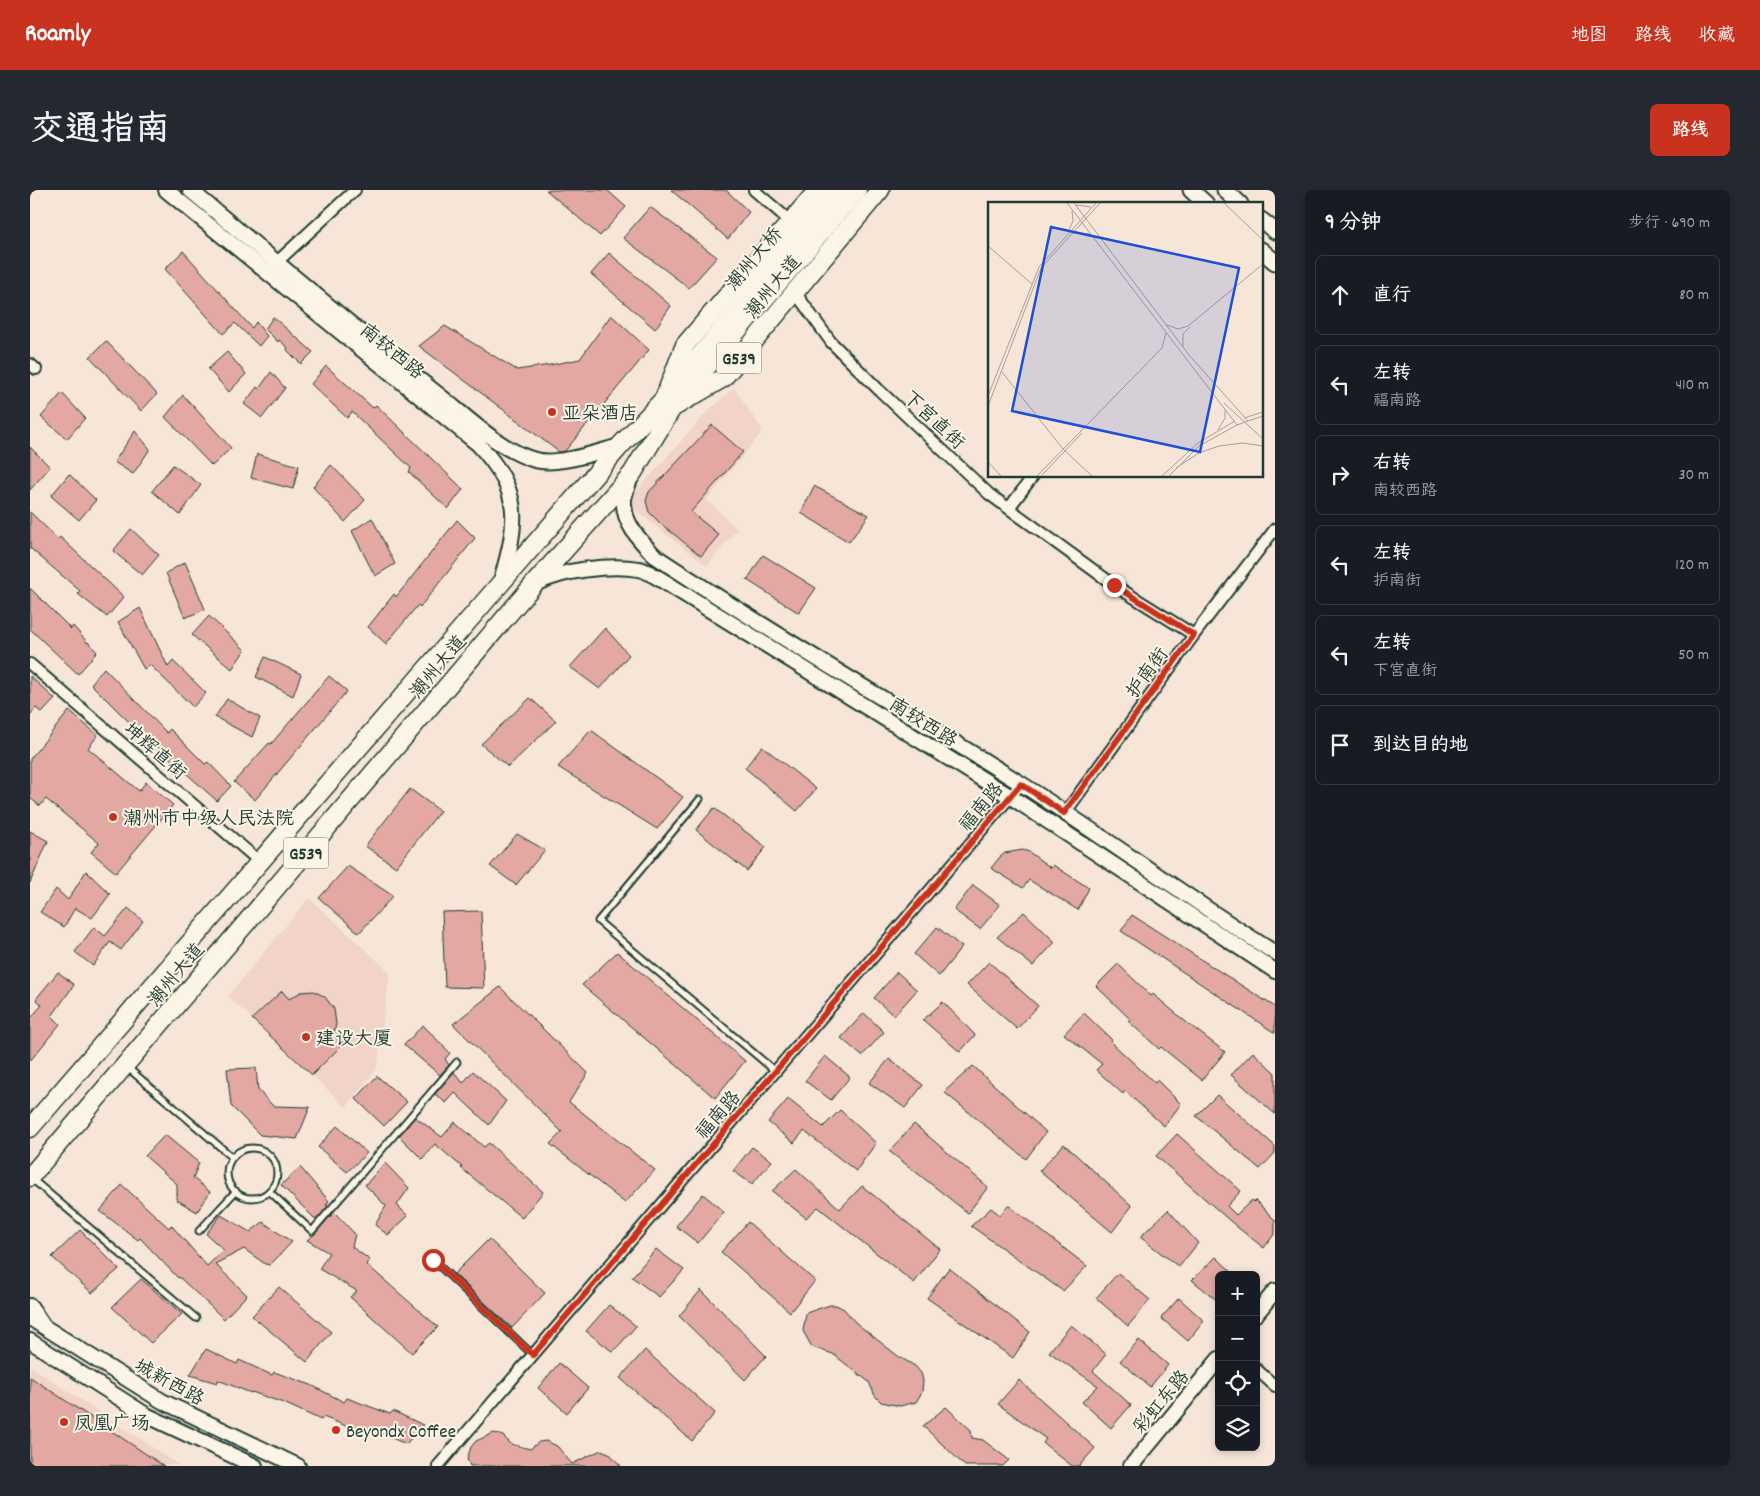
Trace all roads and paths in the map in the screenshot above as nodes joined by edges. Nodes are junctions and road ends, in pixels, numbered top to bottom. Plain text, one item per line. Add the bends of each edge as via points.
1 (166, 190) edge
2 (190, 190) edge
3 (355, 190) edge
4 (754, 190) edge
5 (818, 190) edge
6 (838, 190) edge
7 (857, 190) edge
8 (880, 190) edge
9 (1191, 190) edge
10 (1225, 190) edge
11 (1204, 202) edge
12 (1238, 202) edge
13 (1262, 221) edge
14 (791, 222) junction
15 (1275, 231) edge
16 (1262, 251) edge
17 (277, 262) junction
18 (1275, 262) edge
19 (795, 292) junction
20 (704, 359) junction
21 (668, 404) junction
22 (620, 446) junction
23 (632, 474) junction
24 (1032, 478) edge
25 (1009, 508) junction
26 (1275, 529) edge
27 (500, 584) junction
28 (534, 584) junction
29 (1194, 635) junction
30 (30, 664) edge
31 (1021, 784) junction
32 (1011, 797) junction
33 (700, 799) dead end
34 (1064, 813) junction
35 (260, 862) junction
36 (1275, 953) edge
37 (1275, 972) edge
38 (457, 1062) dead end
39 (125, 1066) junction
40 (776, 1072) junction
41 (30, 1128) edge
42 (232, 1157) junction
43 (30, 1177) edge
44 (236, 1191) junction
45 (269, 1191) junction
46 (199, 1231) dead end
47 (433, 1260) dead end
48 (1275, 1291) edge
49 (30, 1306) edge
50 (1260, 1309) edge
51 (30, 1318) edge
52 (196, 1318) dead end
53 (44, 1327) junction
54 (32, 1344) edge
55 (533, 1355) junction
56 (1217, 1361) edge
57 (1260, 1373) edge
58 (1275, 1386) edge
59 (255, 1466) edge
60 (298, 1466) edge
61 (438, 1466) edge
62 (1131, 1466) edge

1 - 27 main road, 南较西路 via 488,455 504,477 513,505 513,529
2 - 17 main road, 南较西路
3 - 17 street
4 - 14 street
5 - 14 highway, 潮州大道 / G539
6 - 20 highway, 潮州大桥 / G539
7 - 20 highway, 潮州大桥 / G539
8 - 19 highway, 潮州大道 / G539
9 - 11 main road
10 - 12 main road
13 - 15 main road
14 - 21 highway, 潮州大道 / G539 via 685,345
16 - 18 main road
17 - 22 main road, 南较西路 via 365,337 517,454 537,461 555,461
19 - 21 highway, 潮州大道 / G539 via 723,378
19 - 25 street, 下宫直街 via 831,342 989,494
20 - 21 highway
21 - 22 highway, 潮州大道 / G539
21 - 23 highway, 潮州大道 / G539
22 - 27 highway, 潮州大道 / G539
23 - 28 highway, 潮州大道 / G539
23 - 31 main road, 南较西路 via 624,499 625,512 631,527 655,556
24 - 25 street
25 - 29 street, 下宫直街 via 1114,585
26 - 29 street, 护南街
27 - 35 highway, 潮州大道 / G539
28 - 32 main road, 南较西路 via 548,577 583,570 640,569
28 - 39 highway, 潮州大道 / G539
29 - 34 street, 护南街
30 - 35 street, 坤辉直街
31 - 32 street, 福南路
31 - 34 main road, 南较西路
32 - 37 main road, 南较西路
32 - 40 street, 福南路
33 - 40 lane via 598,921
34 - 36 main road, 南较西路
35 - 41 highway, 潮州大道 / G539
38 - 45 lane via 312,1231
39 - 42 lane
39 - 43 highway, 潮州大道 / G539
40 - 55 street, 福南路
42 - 44 lane via 227,1173 228,1181
42 - 45 lane via 254,1147 269,1154 277,1168 277,1177
43 - 52 lane
44 - 45 lane via 254,1198
44 - 46 lane
47 - 55 lane
48 - 50 main road
49 - 53 main road
51 - 53 main road, 城新西路
53 - 60 main road, 城新西路 via 162,1401
54 - 59 main road, 城新西路 via 146,1415
55 - 61 street, 福南路
56 - 62 main road, 彩虹东路
57 - 58 street

